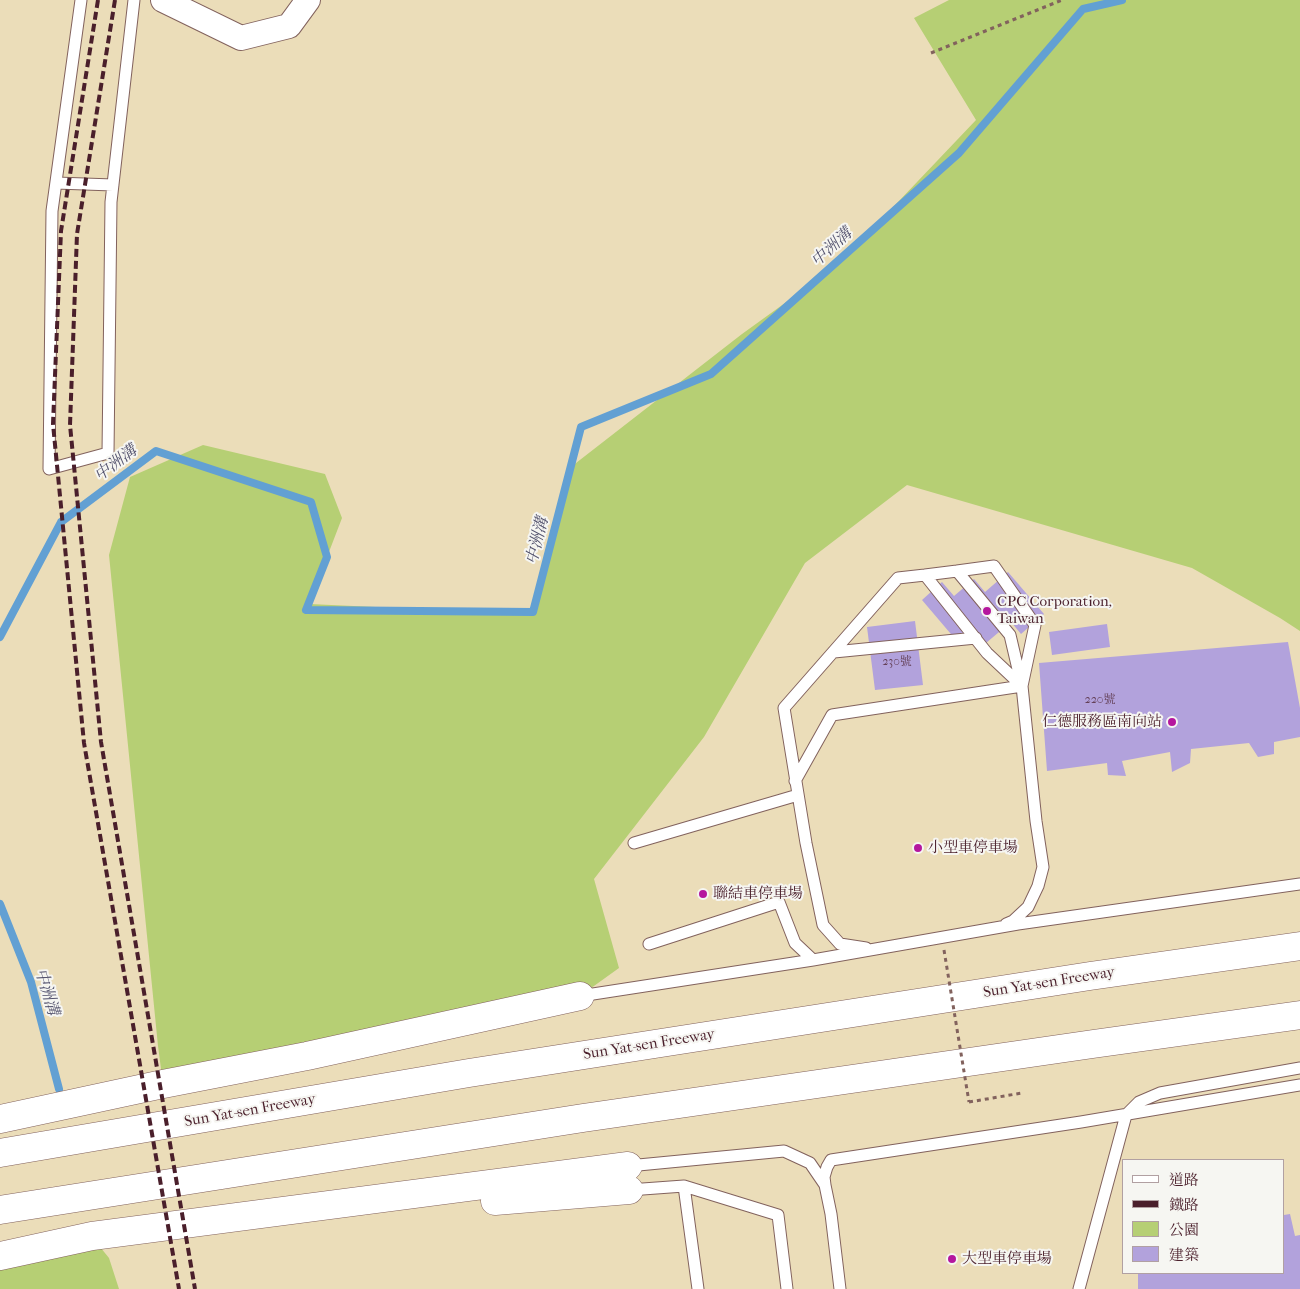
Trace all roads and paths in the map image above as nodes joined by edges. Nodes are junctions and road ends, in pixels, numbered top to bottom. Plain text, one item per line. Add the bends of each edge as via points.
1 (81, 0) edge
2 (134, 0) edge
3 (163, 0) edge
4 (308, 0) edge
5 (1062, 0) edge
6 (930, 53) dead end
7 (56, 183) junction
8 (112, 185) junction
9 (957, 571) junction
10 (925, 575) junction
11 (976, 638) junction
12 (834, 652) junction
13 (1022, 686) junction
14 (795, 780) junction
15 (798, 795) junction
16 (634, 843) dead end
17 (1300, 884) edge
18 (993, 928) junction
19 (649, 944) dead end
20 (1300, 946) edge
21 (883, 948) junction
22 (944, 950) dead end
23 (813, 960) junction
24 (580, 996) joint
25 (1300, 1015) edge
26 (1300, 1068) edge
27 (1300, 1085) edge
28 (1022, 1093) dead end
29 (1126, 1115) junction
30 (0, 1120) edge
31 (0, 1153) edge
32 (628, 1178) junction
33 (825, 1185) junction
34 (684, 1186) junction
35 (0, 1210) edge
36 (0, 1256) edge
37 (698, 1289) edge
38 (787, 1289) edge
39 (840, 1289) edge
40 (1079, 1289) edge

1 - 7 lane
2 - 8 lane
3 - 4 street via 241,38 289,26
5 - 6 path
7 - 8 lane
7 - 8 lane via 52,211 49,469 108,454
9 - 10 lane
9 - 13 lane via 1010,635
9 - 13 lane via 994,566 1035,625
10 - 11 lane
10 - 12 lane via 898,578
11 - 12 lane
11 - 13 lane
12 - 14 lane via 784,708
13 - 14 lane via 832,714
13 - 18 lane via 1043,868 1028,908 1013,921
14 - 15 lane
15 - 16 lane
15 - 21 lane via 823,925 840,944
17 - 18 lane
18 - 21 lane
19 - 23 lane via 779,902 795,942
20 - 31 highway, Sun Yat-sen Freeway via 479,1072
21 - 23 lane
22 - 28 path, bridge via 970,1102
23 - 24 lane
24 - 30 highway
25 - 35 highway via 582,1118
26 - 29 lane via 1160,1093 1138,1102
27 - 29 lane
29 - 33 lane via 831,1160 824,1177
29 - 40 lane
32 - 33 lane via 784,1151 810,1163
32 - 34 lane
32 - 36 highway via 401,1209 181,1232 92,1236
33 - 39 lane
34 - 37 lane
34 - 38 lane via 778,1215

